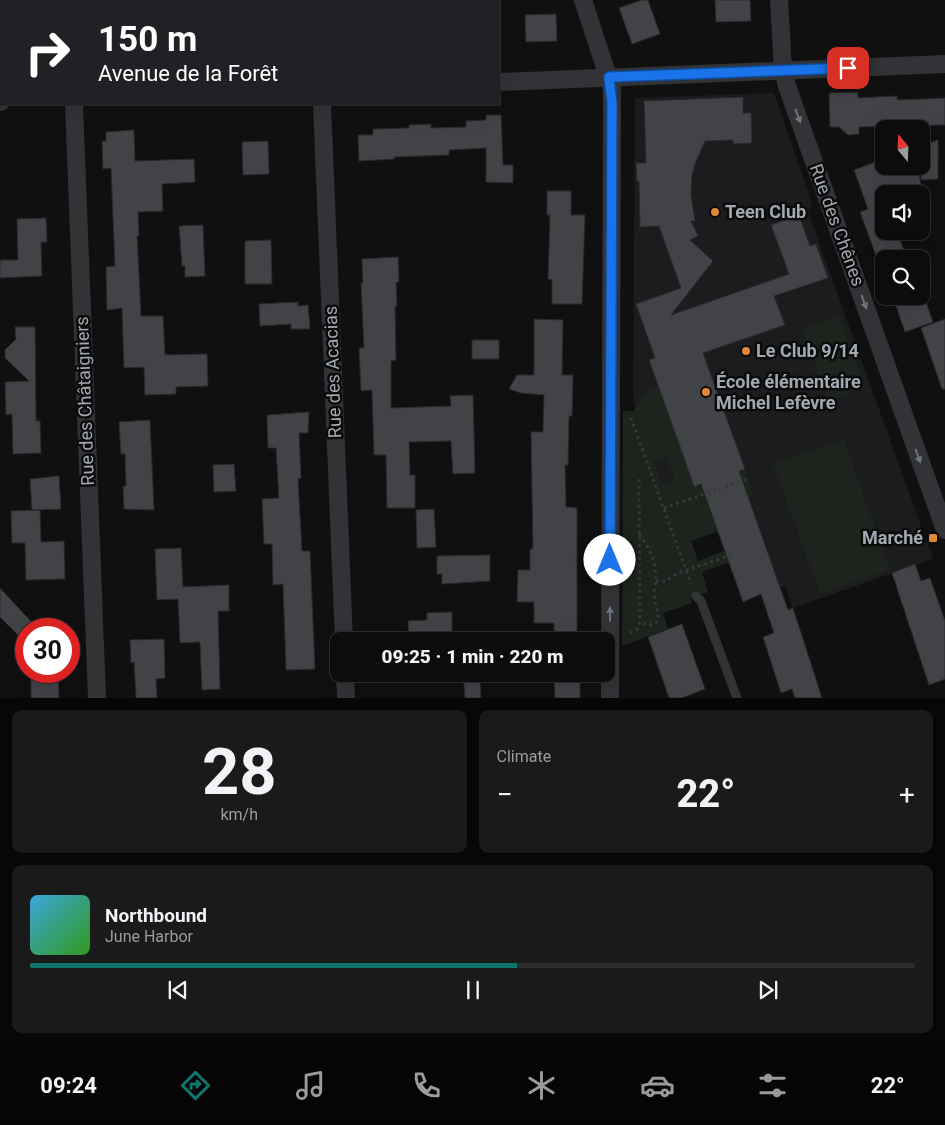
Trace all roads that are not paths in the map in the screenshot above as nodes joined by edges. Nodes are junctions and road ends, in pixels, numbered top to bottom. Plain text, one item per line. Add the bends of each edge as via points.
1 (583, 0) edge
2 (779, 0) edge
3 (945, 64) edge
4 (783, 70) junction
5 (609, 77) junction
6 (500, 82) edge
7 (74, 105) edge
8 (322, 105) edge
9 (945, 530) edge
10 (696, 596) road end
11 (344, 632) edge
12 (345, 682) edge
13 (97, 698) edge
14 (346, 698) edge
15 (610, 698) edge
16 (737, 698) edge

1 - 5 street
2 - 4 street, Rue des Chênes
3 - 4 street
4 - 5 street
4 -> 9 street, Rue des Chênes
5 - 6 street
15 -> 5 street via 612,103
7 - 13 street, Rue des Châtaigniers
8 - 11 street, Rue des Acacias
10 - 16 lane via 702,601
12 - 14 street

